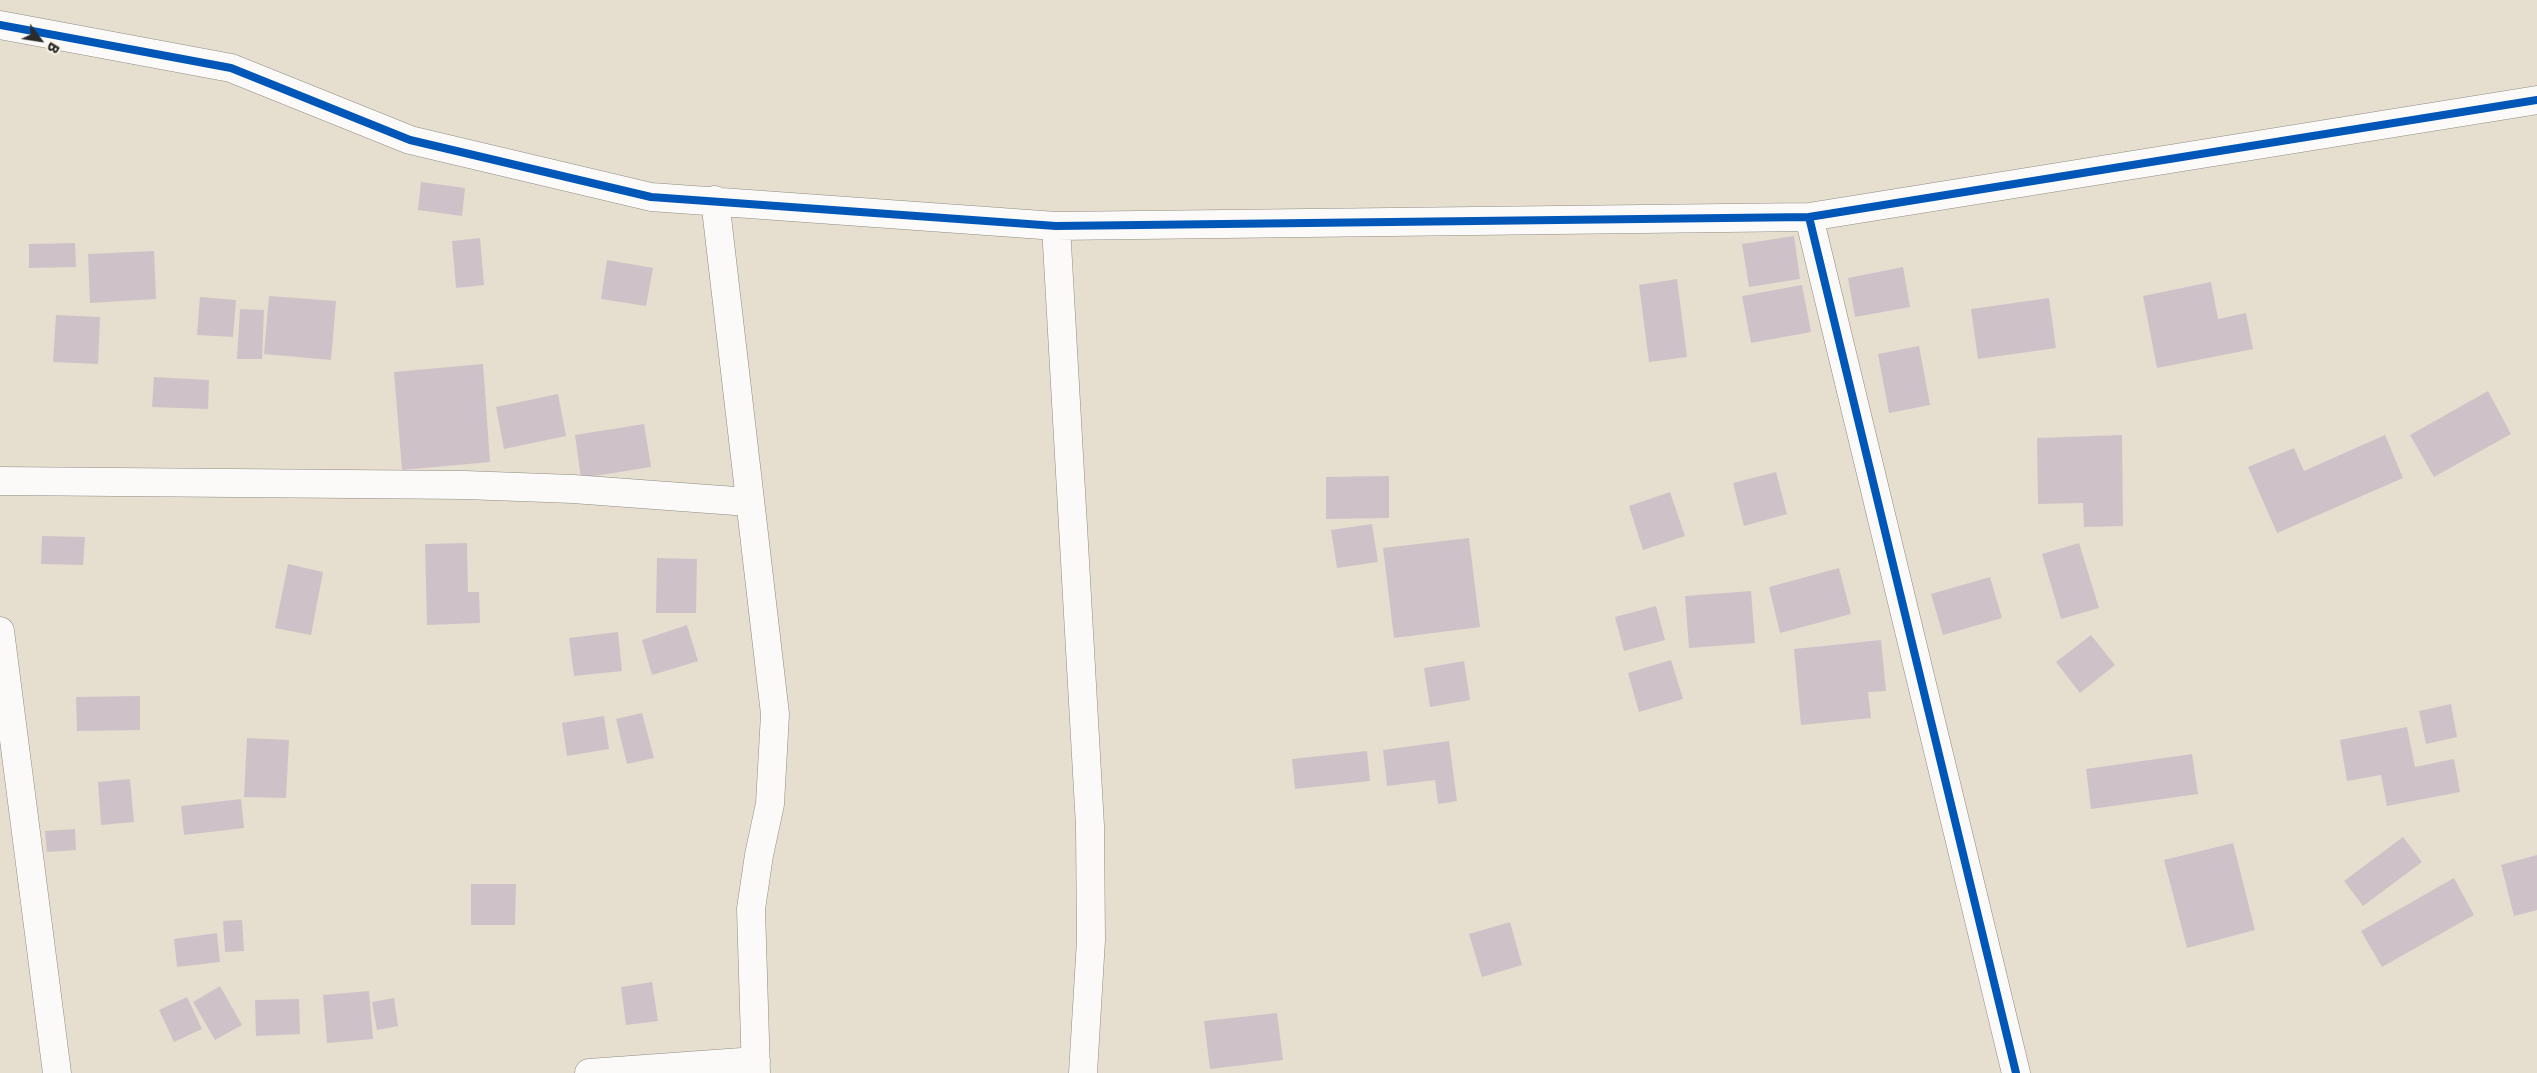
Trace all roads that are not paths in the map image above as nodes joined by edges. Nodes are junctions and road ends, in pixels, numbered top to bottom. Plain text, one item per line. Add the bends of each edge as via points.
1 (0, 25) edge
2 (2537, 100) edge
3 (715, 200) junction
4 (1809, 217) junction
5 (1056, 226) junction
6 (0, 481) edge
7 (749, 502) junction
8 (0, 631) edge
9 (756, 1067) edge
10 (57, 1073) edge
11 (589, 1073) edge
12 (1083, 1073) edge
13 (2016, 1073) edge

1 - 3 street via 231,68 410,140 651,197
2 - 4 street
3 - 5 street
3 - 7 street
4 - 5 street
4 - 13 street
5 - 12 street via 1090,826 1091,940
6 - 7 street via 573,488
7 - 9 street via 775,714 770,804 751,909
8 - 10 street
9 - 11 street

